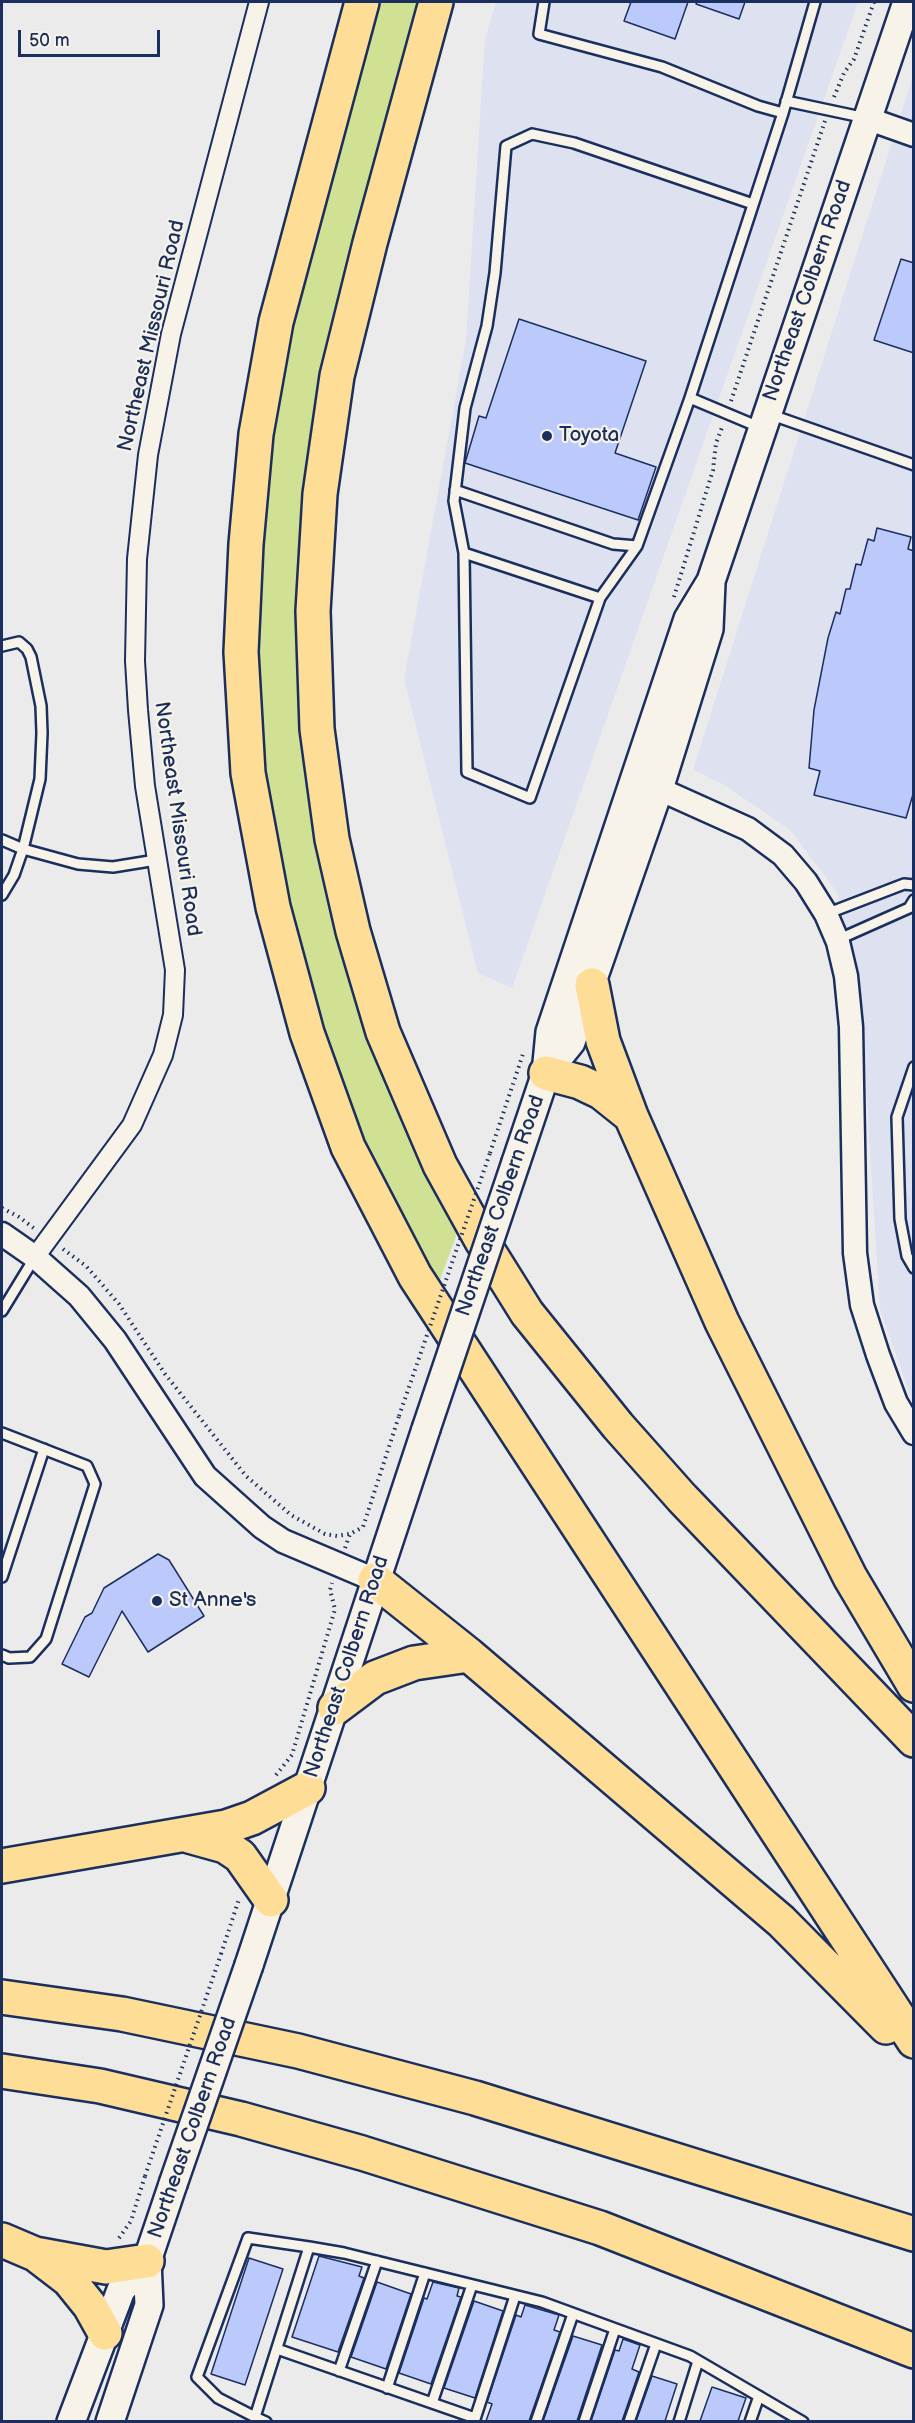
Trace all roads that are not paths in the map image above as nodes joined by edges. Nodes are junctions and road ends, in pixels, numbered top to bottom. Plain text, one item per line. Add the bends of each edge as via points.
1 (259, 2) edge
2 (362, 2) edge
3 (436, 2) edge
4 (544, 2) edge
5 (815, 2) edge
6 (907, 2) edge
7 (786, 101) junction
8 (783, 113) junction
9 (866, 118) junction
10 (914, 135) edge
11 (753, 204) junction
12 (690, 398) junction
13 (764, 421) junction
14 (913, 462) edge
15 (455, 490) junction
16 (637, 546) junction
17 (464, 554) junction
18 (711, 581) junction
19 (600, 598) junction
20 (2, 646) edge
21 (659, 789) junction
22 (2, 840) edge
23 (23, 849) junction
24 (156, 860) junction
25 (914, 885) edge
26 (2, 895) edge
27 (914, 900) edge
28 (826, 914) junction
29 (837, 940) junction
30 (592, 985) junction
31 (914, 1067) edge
32 (546, 1073) junction
33 (631, 1116) junction
34 (2, 1234) edge
35 (35, 1257) junction
36 (914, 1268) edge
37 (2, 1311) edge
38 (2, 1433) edge
39 (914, 1433) edge
40 (44, 1449) junction
41 (2, 1577) edge
42 (375, 1580) junction
43 (2, 1655) edge
44 (469, 1655) junction
45 (914, 1685) edge
46 (335, 1708) junction
47 (914, 1740) edge
48 (308, 1788) junction
49 (183, 1835) junction
50 (2, 1866) edge
51 (256, 1897) junction
52 (2, 1996) edge
53 (914, 2041) edge
54 (914, 2057) edge
55 (2, 2071) edge
56 (914, 2234) edge
57 (2, 2240) edge
58 (309, 2247) junction
59 (35, 2254) junction
60 (147, 2261) junction
61 (377, 2261) junction
62 (425, 2273) junction
63 (472, 2285) junction
64 (515, 2295) junction
65 (573, 2314) junction
66 (615, 2329) junction
67 (105, 2333) junction
68 (656, 2344) junction
69 (277, 2349) junction
70 (914, 2351) edge
71 (698, 2361) junction
72 (339, 2371) junction
73 (387, 2388) junction
74 (759, 2396) junction
75 (432, 2403) junction
76 (255, 2417) junction
77 (475, 2420) edge
78 (71, 2421) edge
79 (110, 2421) edge
80 (266, 2421) edge
81 (536, 2421) edge
82 (584, 2421) edge
83 (629, 2421) edge
84 (679, 2421) edge
85 (750, 2421) edge
86 (802, 2421) edge

1 - 24 street, Northeast Missouri Road via 171,334 146,466 137,559 135,661 145,786
2 - 53 highway via 276,322 255,445 241,652 248,773 276,918 307,1032 348,1147 415,1276
3 - 47 highway via 337,376 320,494 313,611 316,729 332,839 353,931 383,1032 440,1165 527,1313 682,1498
4 - 8 lane via 539,34 662,67
5 - 7 lane
6 - 9 main road, Northeast Colbern Road
7 - 8 lane
7 - 9 lane
8 - 11 lane
9 - 10 street
9 - 13 main road, Northeast Colbern Road
11 - 12 lane
11 - 15 lane via 574,143 532,134 506,146 495,273 487,326 465,408
12 - 13 lane via 726,415
12 - 16 lane
13 - 14 lane
13 - 18 main road, Northeast Colbern Road
15 - 16 lane via 613,544
15 - 17 lane
16 - 19 lane
17 - 19 lane
17 - 19 lane via 467,772 530,798
18 - 21 main road, Northeast Colbern Road via 709,629
18 - 32 main road, Northeast Colbern Road via 688,619 550,1032
20 - 23 lane via 19,642 27,649 41,706 40,778
21 - 28 street via 748,829 783,855
21 - 30 main road, Northeast Colbern Road
22 - 23 lane
23 - 24 lane via 78,864 113,867
23 - 26 lane
24 - 35 street, Northeast Missouri Road via 175,970 173,1015 163,1055 132,1125
25 - 28 lane via 904,884
27 - 29 lane via 909,908
28 - 29 street
29 - 39 street via 846,976 851,1027 855,1253 862,1305 896,1403
30 - 32 main road, Northeast Colbern Road via 571,1042
30 - 33 highway via 603,1041
31 - 36 lane via 897,1117 900,1219 907,1256
32 - 33 highway via 601,1092
32 - 42 main road, Northeast Colbern Road, bridge
33 - 45 highway via 722,1322 850,1577
34 - 35 street
35 - 37 lane
35 - 42 street via 79,1296 116,1340 206,1476 283,1541
38 - 40 lane
40 - 41 lane
40 - 43 lane via 87,1466 95,1484 46,1639 30,1657
42 - 44 highway
42 - 46 main road, Northeast Colbern Road
44 - 46 highway via 414,1663 375,1678
44 - 54 highway via 781,1921
46 - 48 main road, Northeast Colbern Road
48 - 49 highway via 252,1818
48 - 51 main road, Northeast Colbern Road
49 - 50 highway
49 - 51 highway via 225,1846 240,1856
51 - 60 main road, Northeast Colbern Road, bridge via 249,1965
52 - 56 highway via 122,2014 298,2051 475,2098
55 - 70 highway via 100,2086 241,2119 373,2157 600,2228
57 - 59 highway
58 - 61 lane
58 - 69 lane
58 - 76 lane via 248,2238 197,2377 218,2398
59 - 60 highway via 106,2267
59 - 67 highway via 69,2280
60 - 67 main road, Northeast Colbern Road via 121,2290
60 - 79 main road, Northeast Colbern Road via 149,2305
61 - 62 lane
61 - 72 lane
62 - 63 lane
62 - 73 lane
63 - 64 lane
63 - 75 lane
64 - 65 lane
64 - 77 lane
65 - 66 lane
65 - 81 lane
66 - 68 lane
66 - 82 lane
67 - 78 main road, Northeast Colbern Road
68 - 71 lane
68 - 83 lane
69 - 72 lane
69 - 76 lane
71 - 74 lane
71 - 84 lane
72 - 73 lane
73 - 75 lane
74 - 85 lane
74 - 86 lane
75 - 77 lane
76 - 80 lane

